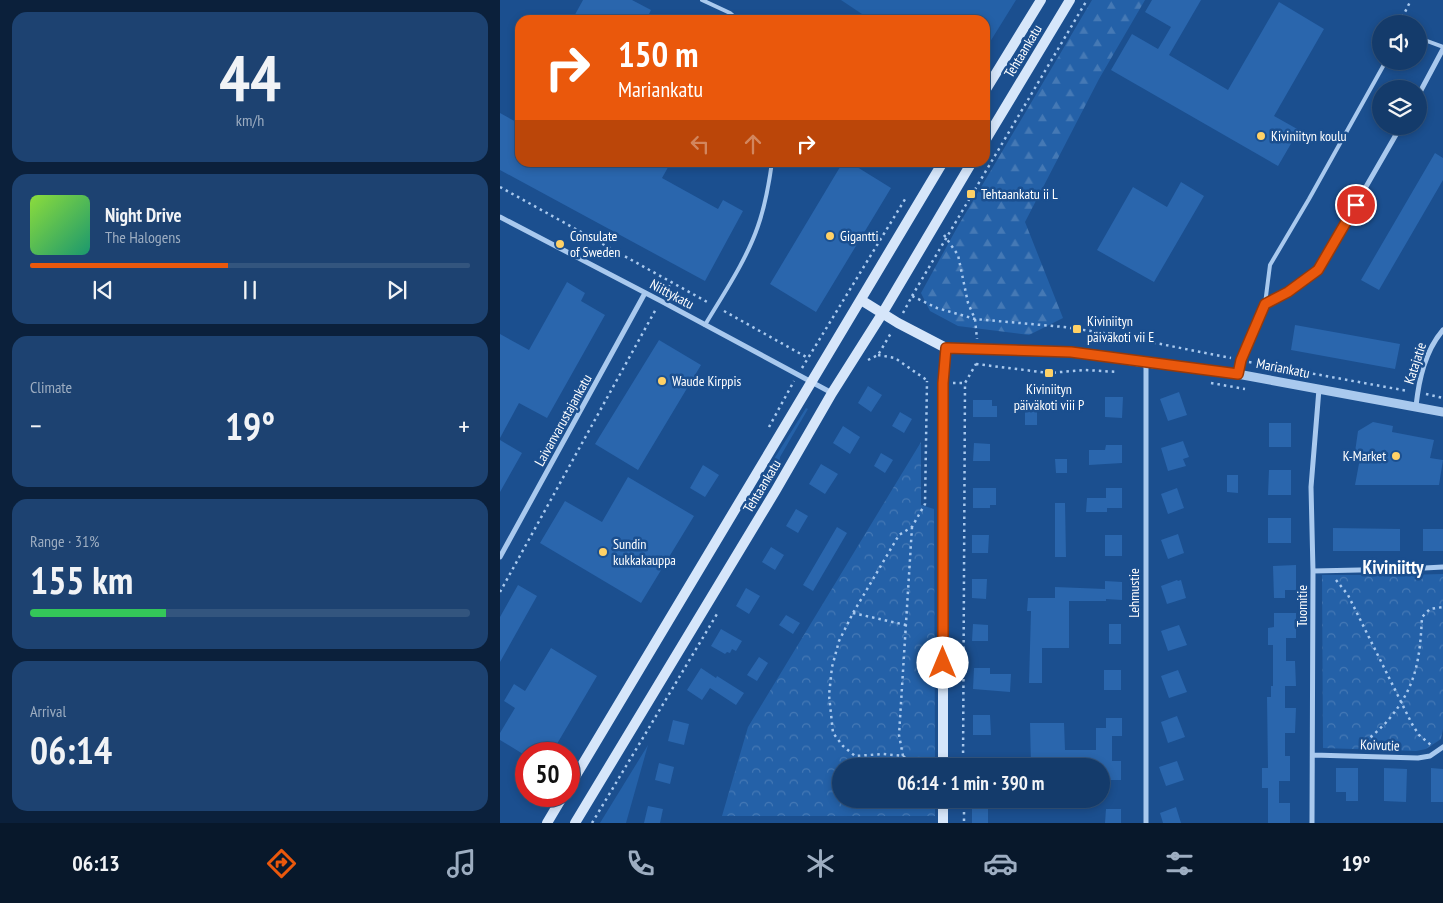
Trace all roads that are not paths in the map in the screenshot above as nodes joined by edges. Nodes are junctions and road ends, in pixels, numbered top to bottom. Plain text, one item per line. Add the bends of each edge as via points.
1 (702, 0) edge
2 (1041, 0) edge
3 (1070, 0) edge
4 (733, 15) edge
5 (1427, 41) edge
6 (1443, 48) edge
7 (1381, 70) edge
8 (1426, 80) edge
9 (990, 83) edge
10 (990, 133) edge
11 (1395, 135) edge
12 (771, 167) edge
13 (940, 167) edge
14 (969, 167) edge
15 (500, 216) edge
16 (645, 293) junction
17 (861, 300) junction
18 (1265, 304) junction
19 (882, 314) junction
20 (705, 325) junction
21 (1443, 330) edge
22 (946, 348) junction
23 (1146, 363) junction
24 (1238, 374) junction
25 (811, 382) junction
26 (1319, 389) junction
27 (832, 393) junction
28 (1416, 406) junction
29 (1443, 412) edge
30 (500, 557) edge
31 (1443, 567) edge
32 (1313, 571) junction
33 (1441, 749) edge
34 (1312, 755) junction
35 (943, 758) edge
36 (580, 769) edge
37 (556, 807) edge
38 (943, 808) edge
39 (547, 823) edge
40 (575, 823) edge
41 (943, 823) edge
42 (1146, 823) edge
43 (1312, 823) edge

1 - 4 lane
2 - 9 main road, Tehtaankatu
3 - 10 main road, Tehtaankatu
5 - 6 lane
6 - 8 street
7 - 18 lane via 1270,265
11 - 18 street via 1318,270
12 - 20 lane via 758,226 740,267
13 - 17 main road, Tehtaankatu
14 - 19 main road, Tehtaankatu
15 - 16 street, Niittykatu
16 - 20 street, Niittykatu
16 - 30 street, Laivanvarustajankatu
17 - 19 main road, Mariankatu
17 - 25 main road, Tehtaankatu
18 - 24 street
19 - 22 main road, Mariankatu
19 - 27 main road, Tehtaankatu
20 - 25 street, Niittykatu
21 - 28 street, Katajatie via 1434,340 1422,371
22 - 23 street, Mariankatu via 1071,352
22 - 35 main road via 943,383
23 - 24 street, Mariankatu
23 - 42 street, Lehmustie
24 - 26 street, Mariankatu
25 - 27 street, Niittykatu
25 - 36 main road, Tehtaankatu
26 - 28 street, Mariankatu
26 - 32 street, Tuomitie via 1311,487
27 - 40 main road, Tehtaankatu
28 - 29 street, Mariankatu
31 - 32 street
32 - 34 street, Tuomitie
33 - 34 street, Koivutie via 1430,756 1418,758
34 - 43 street, Tuomitie
37 - 39 main road
38 - 41 main road

